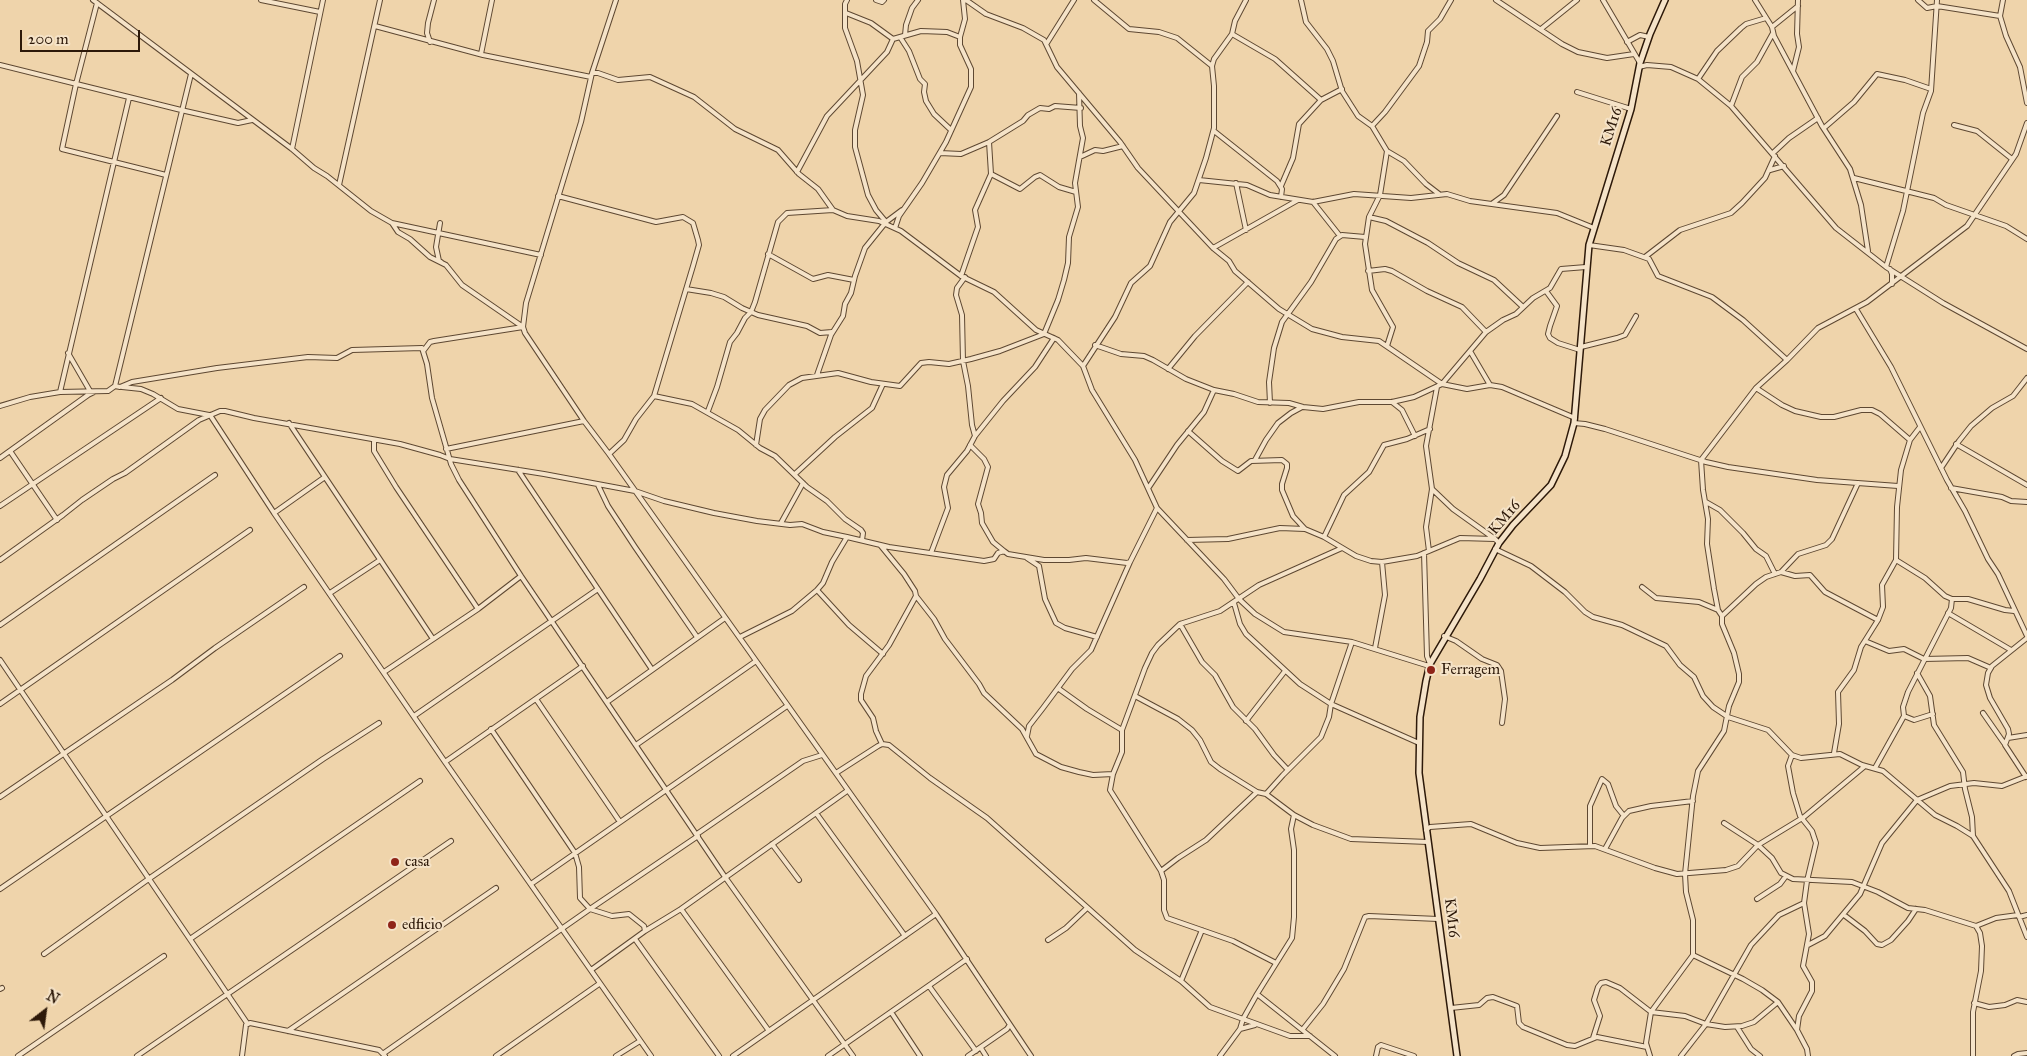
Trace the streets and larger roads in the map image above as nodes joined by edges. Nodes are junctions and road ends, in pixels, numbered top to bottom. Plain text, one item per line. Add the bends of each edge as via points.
1 (261, 0) edge
2 (323, 0) edge
3 (380, 0) edge
4 (434, 0) edge
5 (492, 0) edge
6 (616, 0) edge
7 (847, 0) edge
8 (876, 0) edge
9 (884, 0) edge
10 (918, 0) edge
11 (964, 0) edge
12 (1074, 0) edge
13 (1094, 0) edge
14 (1246, 0) edge
15 (1301, 0) edge
16 (1451, 0) edge
17 (1496, 0) edge
18 (1577, 0) edge
19 (1604, 0) edge
20 (1665, 0) edge
21 (1755, 0) edge
22 (1798, 0) edge
23 (1918, 0) edge
24 (1937, 0) edge
25 (2003, 0) edge
26 (95, 2) edge
27 (1798, 6) junction
28 (1937, 6) junction
29 (320, 12) junction
30 (846, 13) junction
31 (2000, 16) junction
32 (1766, 18) junction
33 (375, 26) junction
34 (1772, 27) junction
35 (1541, 29) junction
36 (1773, 32) junction
37 (905, 34) junction
38 (1232, 34) junction
39 (1649, 36) junction
40 (900, 37) junction
41 (960, 37) junction
42 (894, 39) junction
43 (430, 42) junction
44 (1627, 42) junction
45 (1047, 43) junction
46 (480, 54) junction
47 (1634, 54) junction
48 (0, 65) edge
49 (1639, 65) junction
50 (1212, 66) junction
51 (1794, 71) junction
52 (191, 74) junction
53 (591, 75) junction
54 (1698, 79) junction
55 (859, 80) junction
56 (76, 84) junction
57 (1342, 89) junction
58 (1932, 89) junction
59 (1577, 92) dead end
60 (1079, 93) junction
61 (2027, 93) edge
62 (129, 98) junction
63 (1322, 100) junction
64 (2027, 103) edge
65 (1731, 106) junction
66 (1081, 108) junction
67 (1631, 109) junction
68 (181, 110) junction
69 (1556, 116) dead end
70 (1818, 118) junction
71 (252, 120) junction
72 (2027, 123) edge
73 (1954, 125) dead end
74 (1372, 126) junction
75 (1824, 128) junction
76 (951, 130) junction
77 (1214, 131) junction
78 (989, 142) junction
79 (1123, 146) junction
80 (292, 149) junction
81 (1387, 151) junction
82 (940, 153) junction
83 (1774, 154) junction
84 (1080, 157) junction
85 (2012, 159) junction
86 (114, 161) junction
87 (1784, 166) junction
88 (1770, 170) junction
89 (797, 172) junction
90 (991, 174) junction
91 (166, 175) junction
92 (1854, 178) junction
93 (1199, 180) junction
94 (1236, 183) junction
95 (339, 185) junction
96 (1281, 186) junction
97 (1076, 192) junction
98 (1907, 192) junction
99 (1439, 194) junction
100 (1380, 195) junction
101 (558, 196) junction
102 (1281, 197) junction
103 (1298, 200) junction
104 (1313, 202) junction
105 (1493, 203) junction
106 (904, 209) junction
107 (833, 210) junction
108 (1179, 211) junction
109 (1976, 215) junction
110 (1369, 217) junction
111 (392, 223) junction
112 (886, 223) junction
113 (440, 224) dead end
114 (895, 228) junction
115 (1594, 228) junction
116 (1246, 230) junction
117 (438, 233) junction
118 (1340, 236) junction
119 (1365, 237) junction
120 (2027, 239) edge
121 (1589, 245) junction
122 (1213, 248) junction
123 (1868, 252) junction
124 (768, 254) junction
125 (541, 255) junction
126 (1645, 258) junction
127 (442, 262) junction
128 (1586, 267) junction
129 (1888, 268) junction
130 (1368, 271) junction
131 (963, 276) junction
132 (1901, 276) junction
133 (854, 280) junction
134 (1248, 282) junction
135 (1892, 284) junction
136 (686, 289) junction
137 (1546, 291) junction
138 (1522, 307) junction
139 (1856, 309) junction
140 (751, 312) junction
141 (1287, 314) junction
142 (1636, 316) dead end
143 (523, 327) junction
144 (832, 332) junction
145 (1486, 332) junction
146 (1044, 334) junction
147 (1054, 338) junction
148 (1095, 345) junction
149 (1387, 346) junction
150 (1580, 348) junction
151 (2027, 349) edge
152 (424, 350) junction
153 (1470, 351) junction
154 (68, 353) junction
155 (1787, 360) junction
156 (962, 361) junction
157 (1083, 366) junction
158 (1168, 369) junction
159 (817, 375) junction
160 (2027, 378) edge
161 (883, 384) junction
162 (1440, 385) junction
163 (1490, 385) junction
164 (114, 386) junction
165 (120, 387) junction
166 (1756, 388) junction
167 (1214, 390) junction
168 (90, 391) junction
169 (60, 392) junction
170 (96, 392) junction
171 (654, 396) junction
172 (161, 398) junction
173 (1392, 402) junction
174 (1270, 403) junction
175 (0, 406) edge
176 (1302, 407) junction
177 (708, 411) junction
178 (210, 415) junction
179 (584, 421) junction
180 (1574, 421) junction
181 (289, 424) junction
182 (1430, 428) junction
183 (1920, 428) junction
184 (1188, 431) junction
185 (975, 436) junction
186 (1415, 436) junction
187 (374, 440) junction
188 (1910, 440) junction
189 (1956, 444) junction
190 (756, 445) junction
191 (970, 445) junction
192 (446, 448) junction
193 (10, 451) junction
194 (610, 454) junction
195 (0, 458) edge
196 (450, 459) junction
197 (1255, 460) junction
198 (1702, 460) junction
199 (1941, 468) junction
200 (518, 470) junction
201 (795, 474) junction
202 (215, 475) dead end
203 (325, 477) junction
204 (34, 483) junction
205 (1858, 483) junction
206 (804, 484) junction
207 (598, 485) junction
208 (2027, 485) edge
209 (1898, 486) junction
210 (1149, 487) junction
211 (1951, 488) junction
212 (1432, 489) junction
213 (635, 491) junction
214 (1706, 502) junction
215 (2027, 502) edge
216 (0, 506) edge
217 (1157, 508) junction
218 (274, 513) junction
219 (57, 520) junction
220 (781, 523) junction
221 (1305, 529) junction
222 (250, 530) dead end
223 (847, 537) junction
224 (1324, 537) junction
225 (862, 540) junction
226 (1187, 540) junction
227 (1497, 541) junction
228 (880, 545) junction
229 (1342, 548) junction
230 (1495, 549) junction
231 (1004, 551) junction
232 (1429, 551) junction
233 (931, 553) junction
234 (1424, 553) junction
235 (1025, 556) junction
236 (0, 560) edge
237 (380, 560) junction
238 (1896, 560) junction
239 (1130, 562) junction
240 (1382, 562) junction
241 (1781, 572) junction
242 (1775, 574) junction
243 (521, 576) junction
244 (304, 587) dead end
245 (1642, 587) dead end
246 (598, 589) junction
247 (818, 590) junction
248 (330, 593) junction
249 (916, 596) junction
250 (1239, 599) junction
251 (1952, 599) junction
252 (1234, 603) junction
253 (478, 609) junction
254 (1718, 610) junction
255 (2014, 611) junction
256 (1948, 614) junction
257 (1722, 616) junction
258 (725, 618) junction
259 (552, 620) junction
260 (1878, 620) junction
261 (1180, 624) junction
262 (0, 625) edge
263 (1444, 636) junction
264 (697, 637) junction
265 (740, 637) junction
266 (1097, 637) junction
267 (2027, 637) edge
268 (432, 639) junction
269 (1865, 641) junction
270 (1352, 642) junction
271 (1375, 648) junction
272 (2011, 650) junction
273 (883, 654) junction
274 (340, 656) dead end
275 (1924, 658) junction
276 (0, 660) edge
277 (756, 661) junction
278 (1429, 665) junction
279 (583, 666) junction
280 (652, 668) junction
281 (1991, 668) junction
282 (1285, 671) junction
283 (384, 672) junction
284 (1918, 673) junction
285 (1059, 689) junction
286 (21, 690) junction
287 (1135, 696) junction
288 (536, 699) junction
289 (607, 702) junction
290 (0, 704) edge
291 (1331, 704) junction
292 (787, 706) junction
293 (1983, 713) dead end
294 (1933, 714) junction
295 (414, 716) junction
296 (1904, 716) junction
297 (1728, 717) junction
298 (1246, 721) junction
299 (379, 723) dead end
300 (1502, 723) dead end
301 (492, 729) junction
302 (1122, 730) junction
303 (2027, 735) edge
304 (1027, 738) junction
305 (2008, 738) junction
306 (2004, 743) junction
307 (882, 744) junction
308 (1419, 744) junction
309 (636, 745) junction
310 (1835, 751) junction
311 (64, 754) junction
312 (822, 755) junction
313 (1792, 755) junction
314 (445, 762) junction
315 (1865, 766) junction
316 (1875, 768) junction
317 (1288, 770) junction
318 (836, 774) junction
319 (1114, 774) junction
320 (2026, 777) edge
321 (420, 780) dead end
322 (1965, 785) junction
323 (666, 790) junction
324 (847, 791) junction
325 (1257, 792) junction
326 (1266, 794) junction
327 (0, 797) edge
328 (1918, 800) junction
329 (1692, 801) junction
330 (816, 813) junction
331 (107, 815) junction
332 (1294, 815) junction
333 (1624, 816) junction
334 (1802, 818) junction
335 (620, 822) junction
336 (1724, 823) dead end
337 (1426, 830) junction
338 (698, 835) junction
339 (1973, 836) junction
340 (451, 841) dead end
341 (1428, 842) junction
342 (772, 844) junction
343 (1758, 845) junction
344 (1590, 846) junction
345 (1605, 848) junction
346 (575, 853) junction
347 (1161, 871) junction
348 (1685, 874) junction
349 (1786, 876) junction
350 (150, 878) junction
351 (725, 878) junction
352 (799, 880) dead end
353 (1807, 881) junction
354 (530, 884) junction
355 (1864, 886) junction
356 (496, 888) dead end
357 (0, 889) edge
358 (1757, 899) dead end
359 (1804, 903) junction
360 (1088, 908) junction
361 (590, 909) junction
362 (681, 909) junction
363 (1916, 909) junction
364 (936, 914) junction
365 (1844, 915) junction
366 (2027, 915) edge
367 (2018, 916) junction
368 (1438, 919) junction
369 (1982, 924) junction
370 (1976, 926) junction
371 (562, 929) junction
372 (1202, 930) junction
373 (645, 931) junction
374 (1980, 933) junction
375 (904, 936) junction
376 (2027, 937) edge
377 (190, 939) junction
378 (636, 939) junction
379 (1048, 940) dead end
380 (1808, 945) junction
381 (44, 954) dead end
382 (1693, 955) junction
383 (164, 956) dead end
384 (967, 959) junction
385 (1276, 963) junction
386 (591, 970) junction
387 (1733, 975) junction
388 (1181, 981) junction
389 (599, 984) junction
390 (930, 986) junction
391 (228, 994) junction
392 (1257, 994) junction
393 (813, 1001) junction
394 (1778, 1002) junction
395 (2027, 1002) edge
396 (1974, 1003) junction
397 (1451, 1008) junction
398 (891, 1012) junction
399 (1651, 1012) junction
400 (1243, 1019) junction
401 (247, 1023) junction
402 (1706, 1024) junction
403 (1256, 1025) junction
404 (1009, 1026) junction
405 (1737, 1027) junction
406 (1240, 1029) junction
407 (1303, 1030) junction
408 (1797, 1030) junction
409 (288, 1031) junction
410 (769, 1031) junction
411 (1310, 1036) junction
412 (1592, 1038) junction
413 (640, 1041) junction
414 (845, 1044) junction
415 (1647, 1047) junction
416 (981, 1048) junction
417 (976, 1051) junction
418 (2027, 1053) edge
419 (384, 1054) edge
420 (1808, 1054) edge
421 (1757, 1055) edge
422 (18, 1056) edge
423 (137, 1056) edge
424 (242, 1056) edge
425 (496, 1056) edge
426 (616, 1056) edge
427 (651, 1056) edge
428 (718, 1056) edge
429 (733, 1056) edge
430 (828, 1056) edge
431 (853, 1056) edge
432 (920, 1056) edge
433 (968, 1056) edge
434 (986, 1056) edge
435 (1031, 1056) edge
436 (1220, 1056) edge
437 (1335, 1056) edge
438 (1376, 1056) edge
439 (1414, 1056) edge
440 (1457, 1056) edge
441 (1650, 1056) edge
442 (1681, 1056) edge
443 (1813, 1056) edge
444 (1973, 1056) edge
445 (2014, 1056) edge

1 - 29 street
2 - 29 street
3 - 33 street
4 - 43 street via 428,23
5 - 46 street
6 - 53 street
7 - 30 street
8 - 9 street
10 - 37 street via 912,8
11 - 41 street via 964,26
11 - 45 street via 986,14 1030,31
12 - 45 street
13 - 50 street via 1129,29 1159,32 1177,38
14 - 38 street
15 - 57 street via 1306,22 1327,48
16 - 74 street via 1440,20 1428,31 1419,66
17 - 35 street
18 - 35 street
19 - 44 street
20 - 39 street, KM16
21 - 32 street
22 - 27 street
23 - 28 street via 1927,8
24 - 28 street
25 - 31 street
26 - 52 street
26 - 56 street
27 - 34 street
27 - 51 street via 1799,48
28 - 31 street
28 - 58 street
29 - 80 street
30 - 42 street via 871,23
30 - 55 street via 845,28 857,61
31 - 61 street
32 - 34 street
32 - 54 street via 1746,24 1717,51
33 - 43 street
33 - 95 street
34 - 36 street
35 - 47 street via 1567,48 1591,56 1607,58
36 - 51 street
36 - 65 street via 1757,62 1742,77
37 - 40 street
37 - 41 street via 947,32
38 - 50 street
38 - 63 street via 1275,59
39 - 44 street
39 - 49 street, KM16
40 - 42 street
40 - 76 street via 925,85 926,101
41 - 76 street via 972,81
42 - 55 street via 887,52
43 - 46 street
44 - 47 street
45 - 60 street via 1057,67
46 - 53 street
47 - 49 street
48 - 56 street
49 - 54 street via 1671,66
49 - 67 street, KM16
50 - 77 street
51 - 70 street
52 - 68 street
52 - 71 street
53 - 89 street via 598,73 618,80 650,77 681,90 700,100 735,129 778,150
53 - 101 street via 581,122
54 - 65 street
55 - 89 street via 827,116
55 - 112 street via 863,95 855,130 855,147 868,195
56 - 62 street
56 - 86 street via 62,149
57 - 63 street
57 - 74 street via 1358,116
58 - 75 street via 1877,74 1854,102
58 - 98 street
59 - 67 street
60 - 66 street
60 - 79 street
61 - 64 street
62 - 68 street
62 - 86 street
63 - 96 street via 1299,124 1294,158
65 - 83 street
66 - 78 street via 1040,108
66 - 84 street via 1083,138
67 - 115 street, KM16
68 - 71 street via 238,123
68 - 91 street
69 - 105 street via 1504,195
70 - 75 street
70 - 83 street via 1789,138
71 - 80 street
72 - 85 street
73 - 85 street via 1978,131
74 - 81 street
75 - 92 street
76 - 82 street
77 - 93 street
77 - 96 street
78 - 82 street via 961,154
78 - 90 street
79 - 84 street via 1095,150
79 - 108 street via 1138,168
80 - 95 street
81 - 99 street via 1404,161
81 - 100 street
82 - 106 street
83 - 87 street
83 - 88 street
84 - 97 street
85 - 109 street
86 - 91 street
86 - 154 street
87 - 88 street
87 - 123 street via 1836,228
88 - 126 street via 1748,198 1731,213 1680,230
89 - 107 street via 818,189
90 - 97 street via 1020,188 1040,175 1059,187
90 - 131 street via 975,210 978,227
91 - 164 street
92 - 98 street
92 - 123 street
93 - 94 street
93 - 108 street via 1194,193
94 - 102 street
94 - 116 street
95 - 111 street
96 - 102 street
97 - 146 street via 1078,207 1069,237 1067,270
98 - 109 street via 1928,196
98 - 129 street
99 - 100 street via 1410,198
99 - 105 street
100 - 104 street via 1345,195
100 - 110 street
101 - 125 street
101 - 136 street via 656,222 677,217 692,222 699,245
102 - 103 street
103 - 104 street
103 - 116 street
104 - 118 street
105 - 115 street via 1557,213
106 - 112 street
106 - 114 street
107 - 112 street
107 - 124 street via 782,217
108 - 122 street
108 - 148 street via 1170,222 1150,266 1131,284 1115,317
109 - 120 street via 2006,226
109 - 132 street via 1967,226
110 - 119 street
110 - 138 street via 1386,221 1494,280
111 - 117 street
111 - 127 street via 398,232 430,257
112 - 114 street
112 - 133 street via 865,248
113 - 117 street
114 - 131 street
115 - 121 street, KM16
116 - 122 street
117 - 125 street
117 - 127 street via 436,247
118 - 119 street
118 - 141 street
119 - 130 street
121 - 126 street via 1624,250
121 - 128 street, KM16
122 - 134 street
123 - 129 street
124 - 133 street via 812,279 828,275
124 - 140 street
125 - 143 street via 526,303
126 - 155 street via 1651,262 1658,276 1700,291 1726,306
127 - 143 street via 462,285
128 - 137 street via 1561,268
128 - 150 street, KM16
129 - 132 street
129 - 135 street
130 - 145 street via 1392,271 1462,308
130 - 149 street via 1374,295 1393,327
131 - 146 street via 994,292 1028,324
131 - 156 street via 956,295 962,315
132 - 135 street
132 - 151 street
133 - 144 street via 843,316
134 - 141 street
134 - 158 street
135 - 139 street
136 - 140 street via 711,292
136 - 171 street
137 - 138 street
137 - 150 street via 1557,306 1548,334 1550,338 1558,344
138 - 145 street
139 - 155 street via 1822,326
139 - 183 street
140 - 144 street via 807,326 820,333
140 - 177 street via 730,342
141 - 149 street via 1312,329 1376,340
141 - 174 street via 1274,348 1268,392
142 - 150 street via 1625,334
143 - 152 street via 434,341
143 - 179 street
144 - 159 street
145 - 153 street
146 - 147 street
146 - 156 street
147 - 157 street
147 - 185 street
148 - 157 street
148 - 158 street via 1107,351 1144,356
149 - 162 street
150 - 180 street, KM16
152 - 165 street via 419,347 352,350 337,358 308,357 207,369
152 - 192 street via 432,398
153 - 162 street
153 - 163 street
154 - 168 street
154 - 169 street
155 - 166 street
156 - 161 street via 950,364 924,362 900,386
156 - 185 street
157 - 210 street via 1092,390
158 - 167 street via 1186,380
159 - 161 street via 838,373
159 - 190 street via 795,381 770,404 760,419
160 - 189 street via 2016,394 1992,408
161 - 201 street via 872,408
162 - 163 street via 1470,389
162 - 173 street via 1414,397
162 - 182 street
163 - 180 street via 1511,391
164 - 165 street
164 - 170 street via 110,390
165 - 172 street via 141,389
166 - 188 street via 1795,411 1821,417 1872,410
166 - 198 street
167 - 174 street
167 - 184 street via 1204,412
168 - 169 street
168 - 170 street
169 - 175 street
170 - 193 street
171 - 177 street
171 - 194 street via 624,440
172 - 178 street via 178,410
172 - 204 street
173 - 176 street via 1359,402 1323,410
173 - 186 street via 1402,410
174 - 176 street
176 - 197 street via 1278,423
177 - 190 street
178 - 181 street via 225,411
178 - 218 street
178 - 219 street
179 - 192 street
179 - 194 street
180 - 198 street
180 - 227 street, KM16 via 1565,456 1551,485
181 - 187 street
181 - 203 street
182 - 186 street
182 - 212 street via 1426,446
183 - 188 street
183 - 199 street
184 - 197 street via 1233,470 1238,471
184 - 210 street
185 - 191 street
186 - 224 street via 1384,445 1369,472 1344,495
187 - 196 street
187 - 253 street via 374,451 396,487
188 - 209 street
189 - 199 street
189 - 208 street
190 - 201 street via 775,456
191 - 231 street via 988,467 978,504 982,523 992,542
191 - 233 street via 947,476 944,487 948,508
192 - 196 street
193 - 195 street
193 - 204 street
194 - 213 street
196 - 200 street
196 - 243 street via 459,480
197 - 221 street via 1278,459 1286,464 1282,490 1293,516
198 - 205 street via 1769,474
198 - 214 street
199 - 211 street
200 - 207 street
200 - 246 street
201 - 206 street
202 - 262 street
203 - 218 street
203 - 237 street
204 - 216 street
204 - 219 street
205 - 209 street
205 - 241 street via 1832,539 1826,545 1798,554
206 - 220 street
206 - 225 street via 863,532
207 - 213 street
207 - 264 street via 608,506
209 - 238 street
210 - 217 street
211 - 215 street
211 - 255 street via 1998,574
212 - 227 street
212 - 232 street via 1426,527
213 - 220 street via 664,502 714,513
213 - 258 street
214 - 242 street via 1720,510 1756,550 1766,556
214 - 254 street via 1707,544
217 - 226 street
217 - 239 street
218 - 248 street
219 - 236 street
220 - 223 street via 802,524
221 - 224 street
221 - 226 street via 1280,528 1228,539
222 - 286 street
223 - 225 street
223 - 247 street
224 - 229 street
225 - 228 street
226 - 250 street
227 - 230 street, KM16
227 - 232 street via 1460,538
228 - 233 street
228 - 249 street via 900,568
229 - 240 street via 1356,556
229 - 250 street via 1260,585
230 - 263 street, KM16
230 - 297 street via 1538,571 1584,612 1622,625 1666,646 1694,677 1708,702
231 - 233 street via 994,559 984,561
231 - 235 street
232 - 234 street
234 - 240 street
234 - 278 street
235 - 239 street via 1044,560 1086,558
235 - 266 street via 1039,566 1045,599 1056,623
237 - 248 street
237 - 268 street
238 - 251 street
238 - 260 street via 1882,585 1884,602
239 - 266 street
240 - 271 street via 1385,595
241 - 242 street
241 - 260 street via 1795,576 1810,575 1825,592
242 - 257 street via 1756,584
243 - 253 street
243 - 259 street
244 - 311 street
245 - 254 street via 1656,598 1700,602
246 - 259 street
246 - 280 street
247 - 265 street via 792,611
247 - 273 street via 849,625
248 - 283 street
249 - 273 street
249 - 304 street via 984,694 1020,726
250 - 252 street
250 - 270 street via 1284,632
251 - 255 street via 1968,598
251 - 256 street
252 - 261 street
252 - 282 street via 1246,634
253 - 268 street
254 - 257 street
255 - 267 street
256 - 272 street
256 - 275 street
257 - 297 street via 1739,674
258 - 264 street
258 - 265 street
259 - 279 street
259 - 295 street
260 - 269 street
261 - 287 street via 1152,653
261 - 298 street via 1202,662 1215,675 1228,700
263 - 278 street, KM16
263 - 300 street via 1501,670 1505,699
264 - 280 street
265 - 277 street
266 - 285 street via 1091,650
267 - 272 street
268 - 283 street
269 - 275 street via 1889,651 1904,649
269 - 310 street via 1854,670 1838,692 1840,717
270 - 271 street
270 - 291 street
271 - 278 street
272 - 281 street
273 - 307 street via 866,676 861,697
274 - 331 street
275 - 281 street via 1968,658
275 - 284 street
276 - 286 street
277 - 292 street
277 - 309 street
278 - 308 street, KM16
279 - 288 street
279 - 289 street
280 - 289 street
281 - 305 street via 1986,688 2008,729
282 - 291 street
282 - 298 street
283 - 295 street
284 - 294 street via 1930,696
284 - 296 street via 1905,699
285 - 302 street
285 - 304 street via 1029,726
286 - 290 street
286 - 311 street
287 - 302 street
287 - 325 street via 1184,724 1200,740 1220,770
288 - 301 street
288 - 335 street
289 - 309 street
291 - 308 street
291 - 317 street via 1321,737
292 - 312 street
292 - 323 street
293 - 306 street
294 - 296 street via 1914,720
294 - 322 street via 1937,730 1961,766
295 - 314 street
296 - 316 street
297 - 313 street via 1768,730
297 - 329 street via 1724,731 1698,771
298 - 317 street
299 - 350 street
301 - 314 street
301 - 346 street
302 - 319 street via 1122,752
303 - 305 street
304 - 319 street via 1036,754 1060,767 1092,775
305 - 306 street
306 - 320 street
307 - 318 street
307 - 360 street via 893,746 987,818
308 - 337 street, KM16
309 - 323 street
310 - 313 street via 1801,758
310 - 315 street
311 - 327 street
311 - 331 street
312 - 318 street
312 - 338 street via 803,761
313 - 334 street via 1789,775
314 - 354 street
315 - 316 street
315 - 334 street
316 - 328 street
317 - 326 street
318 - 324 street
319 - 347 street via 1110,790
320 - 322 street via 2002,786
321 - 377 street
322 - 328 street via 1950,786
322 - 339 street
323 - 335 street
323 - 338 street
324 - 330 street
324 - 364 street
325 - 326 street
325 - 347 street via 1206,840
326 - 332 street
328 - 339 street via 1935,815
328 - 355 street via 1882,843
329 - 333 street via 1633,809
329 - 348 street
330 - 342 street
330 - 375 street
331 - 350 street
331 - 357 street
332 - 341 street via 1351,839
332 - 385 street via 1293,932
333 - 344 street via 1616,806 1608,784 1602,779 1590,806
333 - 345 street
334 - 343 street
334 - 353 street via 1816,843
335 - 346 street
336 - 343 street
337 - 341 street, KM16
337 - 344 street via 1471,824 1530,846
338 - 351 street
338 - 361 street
339 - 367 street via 2009,891
340 - 391 street
341 - 368 street, KM16
342 - 351 street
342 - 352 street
343 - 348 street via 1732,869
343 - 349 street
344 - 345 street
345 - 348 street via 1655,868
346 - 354 street
346 - 361 street via 580,867 580,898
347 - 372 street via 1165,916
348 - 382 street via 1693,920
349 - 353 street
349 - 358 street via 1780,884
350 - 377 street
350 - 381 street
351 - 362 street
351 - 393 street
353 - 355 street via 1846,881
353 - 359 street
354 - 371 street
355 - 363 street
355 - 365 street
356 - 409 street
359 - 380 street
359 - 387 street via 1772,920 1751,945
360 - 379 street
360 - 388 street via 1135,950
361 - 371 street
361 - 373 street via 615,917 629,914 644,926
362 - 373 street
362 - 410 street
363 - 365 street via 1891,940 1882,945
363 - 370 street
364 - 375 street
364 - 384 street
365 - 380 street via 1825,936
366 - 367 street
367 - 369 street via 1996,918
367 - 376 street
368 - 397 street, KM16
368 - 407 street via 1365,917 1344,969
369 - 370 street
369 - 374 street
370 - 374 street
371 - 386 street
371 - 419 street
372 - 385 street
372 - 388 street
373 - 378 street
374 - 396 street via 1981,971
375 - 393 street
377 - 391 street
378 - 386 street
378 - 428 street
380 - 408 street via 1804,966 1812,982 1812,991 1799,1016
382 - 387 street
382 - 399 street
383 - 422 street
384 - 390 street
384 - 404 street via 1009,1021
385 - 392 street
386 - 389 street
387 - 394 street
387 - 402 street
388 - 400 street via 1210,1007
389 - 413 street
389 - 425 street
390 - 398 street
390 - 417 street
391 - 401 street
391 - 423 street
392 - 400 street
392 - 407 street
393 - 410 street
393 - 414 street
394 - 405 street via 1754,1022
394 - 408 street
395 - 396 street via 2017,1000 1989,1007
396 - 444 street
397 - 412 street via 1479,1004 1493,997 1517,1006 1520,1025 1536,1034 1572,1046
397 - 440 street, KM16
398 - 414 street
398 - 432 street
399 - 402 street via 1685,1016
399 - 412 street via 1612,983 1601,983 1594,1003 1600,1016
399 - 415 street
400 - 403 street
400 - 406 street
401 - 409 street
401 - 424 street
402 - 405 street
402 - 442 street
403 - 406 street
403 - 411 street via 1293,1037
404 - 416 street
404 - 435 street
405 - 421 street
406 - 436 street
407 - 411 street
408 - 420 street
409 - 419 street via 379,1050
410 - 429 street
411 - 437 street
412 - 415 street
413 - 426 street
413 - 427 street
414 - 430 street
414 - 431 street
415 - 441 street
416 - 417 street
416 - 434 street
417 - 433 street
418 - 445 street
420 - 443 street
438 - 439 street via 1381,1045

